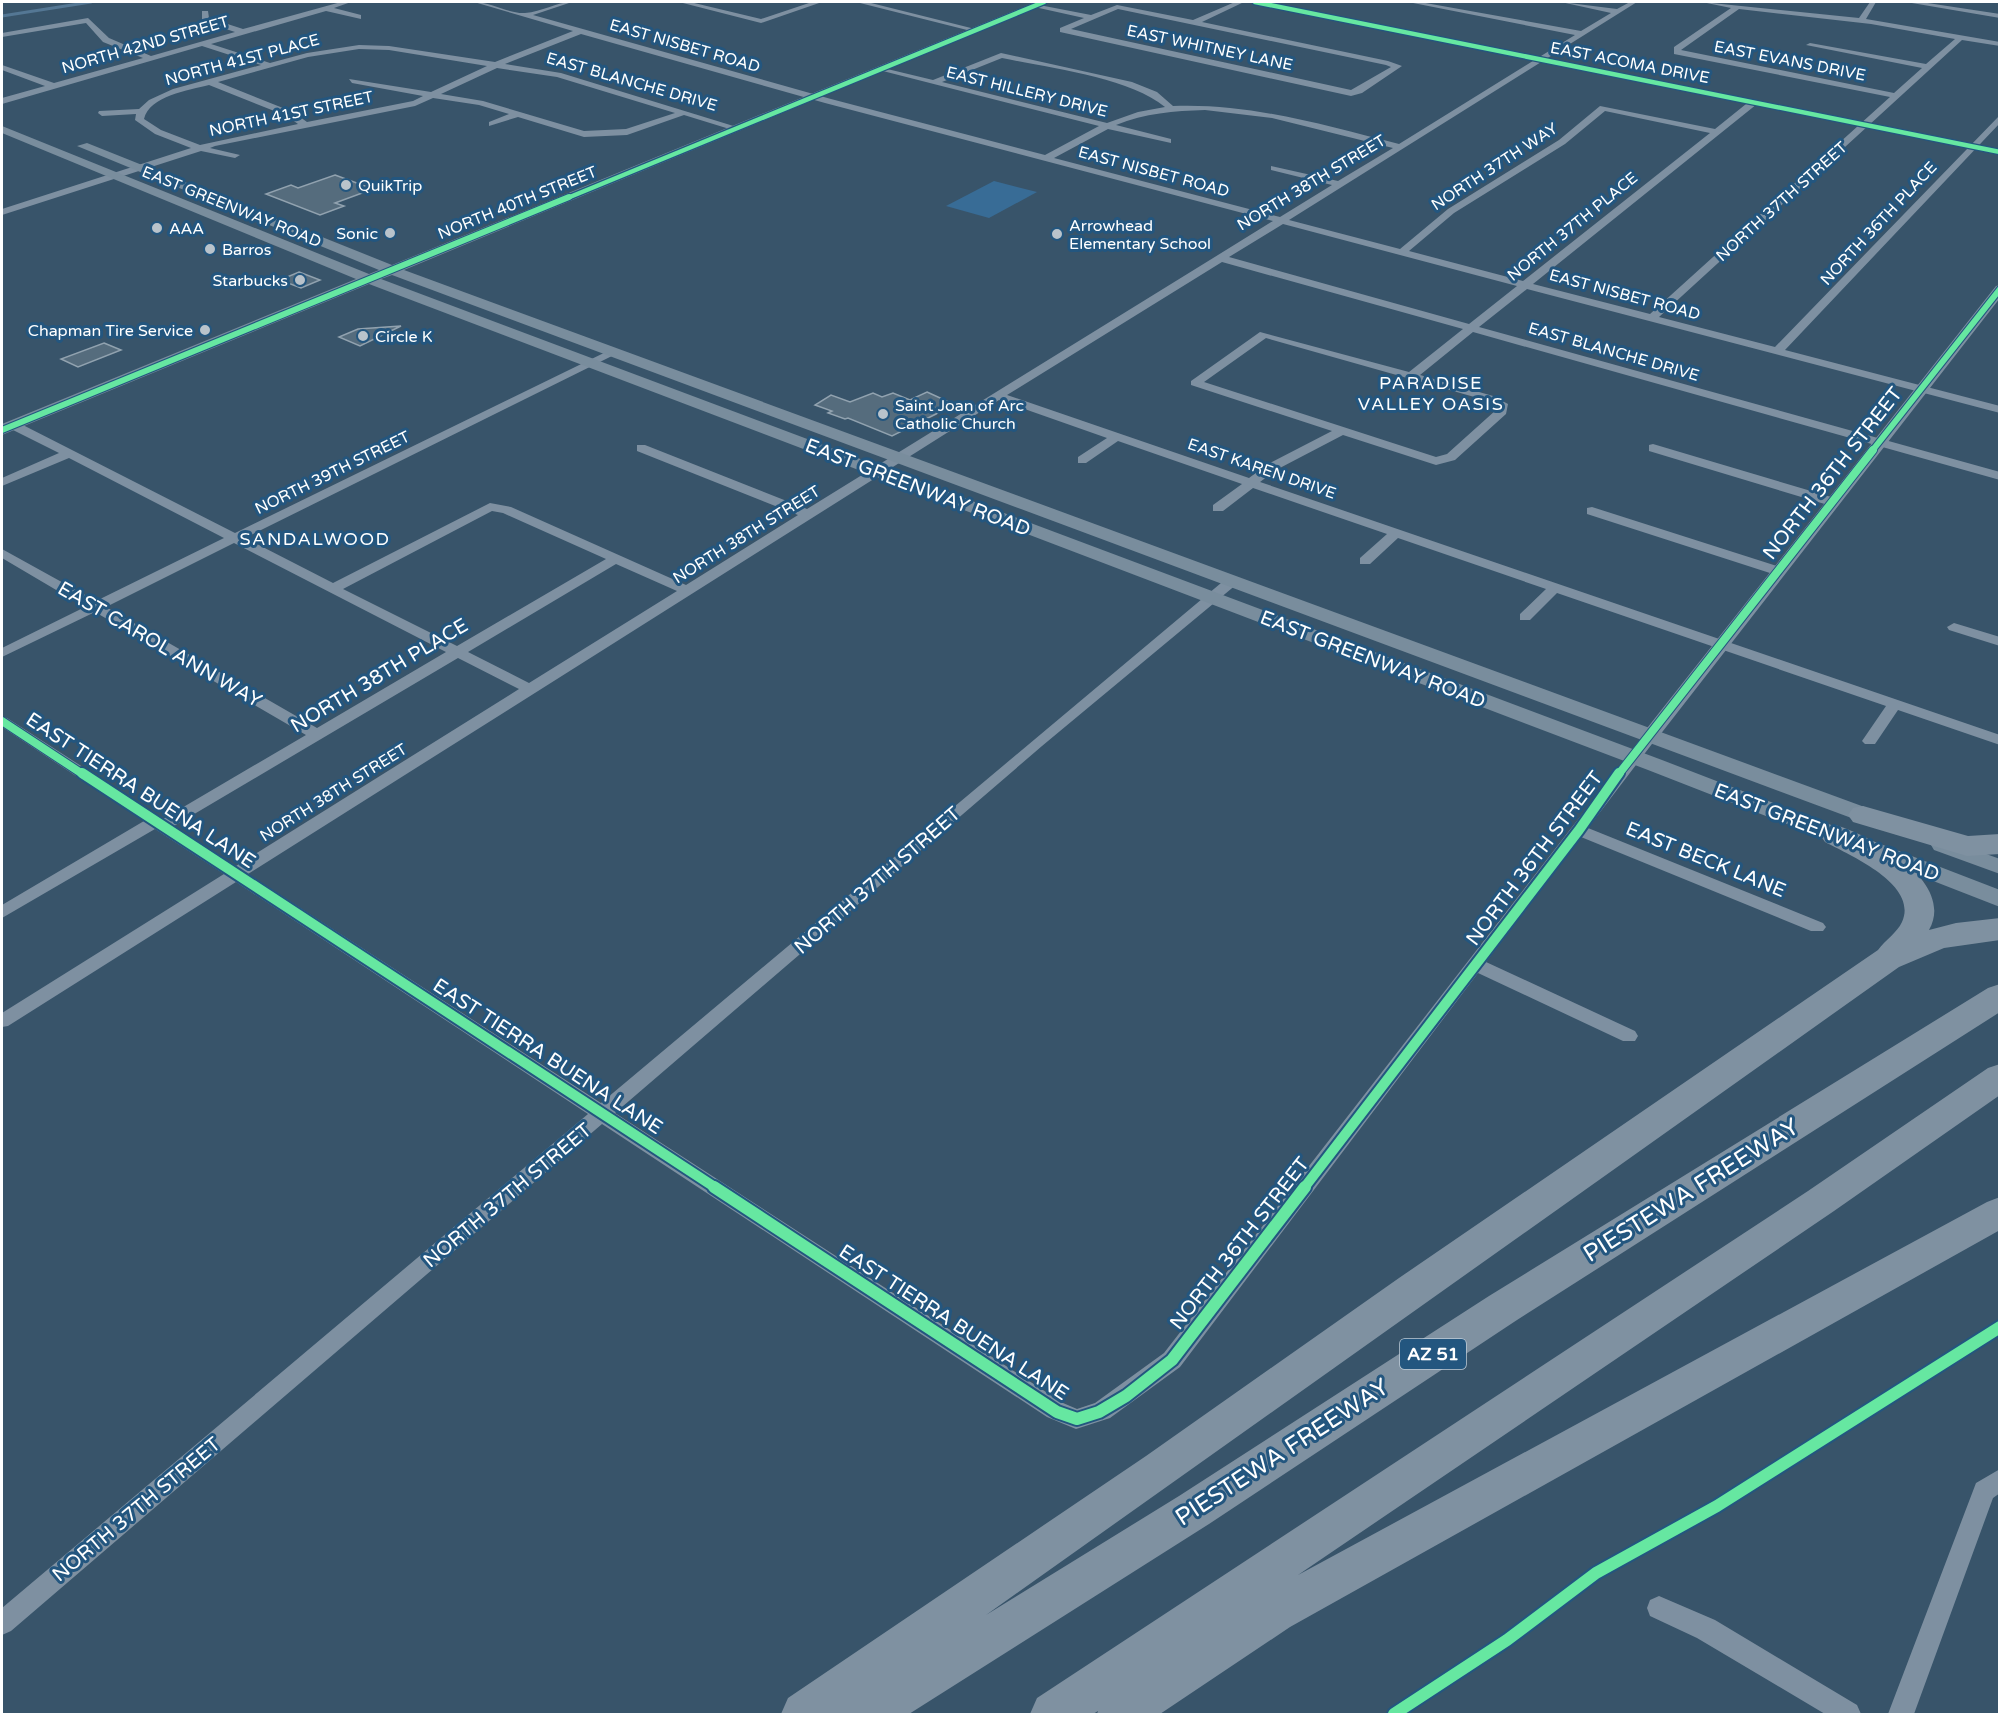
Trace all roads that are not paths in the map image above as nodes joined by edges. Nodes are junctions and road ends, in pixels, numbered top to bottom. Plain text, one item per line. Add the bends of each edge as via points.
1 (347, 2) edge
2 (477, 2) edge
3 (569, 2) edge
4 (683, 2) edge
5 (818, 2) edge
6 (860, 2) edge
7 (1240, 2) edge
8 (1256, 2) edge
9 (1411, 2) edge
10 (1564, 2) edge
11 (1634, 2) edge
12 (1705, 2) edge
13 (1873, 2) edge
14 (1910, 2) edge
15 (1039, 4) edge
16 (326, 6) junction
17 (1737, 7) junction
18 (1618, 12) junction
19 (205, 13) dead end
20 (526, 15) junction
21 (2000, 16) edge
22 (358, 17) dead end
23 (1089, 18) junction
24 (1862, 21) junction
25 (1194, 22) junction
26 (975, 30) junction
27 (581, 31) junction
28 (242, 32) junction
29 (1582, 34) junction
30 (2, 35) edge
31 (1961, 37) junction
32 (201, 43) junction
33 (428, 44) dead end
34 (2000, 44) edge
35 (1810, 45) dead end
36 (360, 47) joint
37 (412, 51) junction
38 (150, 58) junction
39 (1540, 59) junction
40 (497, 64) junction
41 (270, 66) junction
42 (2, 67) edge
43 (1929, 67) junction
44 (879, 69) junction
45 (1083, 73) junction
46 (1074, 78) dead end
47 (352, 81) dead end
48 (210, 82) junction
49 (933, 83) junction
50 (53, 86) junction
51 (435, 95) junction
52 (1897, 96) junction
53 (813, 97) junction
54 (2, 101) edge
55 (1754, 102) junction
56 (1172, 109) junction
57 (141, 111) junction
58 (683, 112) junction
59 (102, 113) dead end
60 (518, 114) junction
61 (2000, 117) edge
62 (492, 124) dead end
63 (305, 125) junction
64 (1865, 125) junction
65 (1109, 126) junction
66 (736, 128) junction
67 (2, 129) edge
68 (1717, 132) junction
69 (51, 133) dead end
70 (592, 135) junction
71 (28, 140) junction
72 (70, 141) dead end
73 (1168, 141) dead end
74 (585, 143) dead end
75 (1401, 147) junction
76 (1972, 147) junction
77 (201, 148) junction
78 (2000, 152) edge
79 (235, 155) dead end
80 (1047, 158) junction
81 (137, 168) junction
82 (1274, 168) dead end
83 (114, 176) junction
84 (1339, 184) junction
85 (2, 212) edge
86 (1281, 219) junction
87 (1403, 251) junction
88 (1220, 258) junction
89 (391, 270) junction
90 (369, 279) junction
91 (1527, 284) junction
92 (2000, 289) edge
93 (1653, 317) junction
94 (1470, 328) junction
95 (1779, 350) junction
96 (612, 352) junction
97 (590, 363) junction
98 (1411, 376) junction
99 (1921, 389) junction
100 (998, 396) junction
101 (768, 409) junction
102 (2000, 410) edge
103 (745, 422) junction
104 (7, 428) edge
105 (1340, 432) junction
106 (1116, 437) junction
107 (1880, 442) junction
108 (641, 448) dead end
109 (1653, 448) dead end
110 (68, 454) junction
111 (899, 457) junction
112 (1082, 460) dead end
113 (878, 472) junction
114 (2000, 476) edge
115 (2, 482) edge
116 (1251, 483) junction
117 (1833, 502) junction
118 (1218, 508) dead end
119 (1592, 511) dead end
120 (808, 514) junction
121 (1396, 533) junction
122 (233, 539) junction
123 (2, 553) edge
124 (615, 559) junction
125 (1365, 561) dead end
126 (1778, 571) junction
127 (1232, 581) junction
128 (1555, 587) junction
129 (332, 589) junction
130 (687, 590) junction
131 (1212, 598) junction
132 (95, 607) junction
133 (1525, 617) dead end
134 (1954, 627) dead end
135 (2000, 642) edge
136 (1722, 644) junction
137 (458, 652) junction
138 (2, 653) edge
139 (530, 689) junction
140 (1895, 704) junction
141 (2, 721) edge
142 (318, 735) junction
143 (1650, 735) junction
144 (2000, 740) edge
145 (1870, 741) dead end
146 (1632, 757) junction
147 (1863, 815) junction
148 (159, 824) junction
149 (1579, 830) junction
150 (1835, 836) junction
151 (2000, 844) edge
152 (2000, 867) edge
153 (235, 874) junction
154 (2000, 899) edge
155 (2, 912) edge
156 (1817, 927) dead end
157 (2000, 928) edge
158 (1888, 959) junction
159 (1476, 965) junction
160 (2000, 996) edge
161 (2, 1021) edge
162 (1629, 1036) dead end
163 (2000, 1077) edge
164 (602, 1114) junction
165 (2000, 1212) edge
166 (1076, 1419) joint
167 (2000, 1479) edge
168 (1659, 1608) dead end
169 (2, 1623) edge
170 (804, 1714) edge
171 (868, 1714) edge
172 (1053, 1714) edge
173 (1120, 1714) edge
174 (1848, 1714) edge
175 (1901, 1714) edge

1 - 16 street, NORTH 42ND STREET
2 - 20 street, EAST NISBET ROAD
3 - 20 street
4 - 5 street via 761,21
6 - 26 street
7 - 25 street
8 - 39 street, EAST ACOMA DRIVE
9 - 29 street
10 - 18 street
11 - 18 street
12 - 17 street
13 - 24 street
14 - 21 street
15 - 23 street
15 - 26 main road, NORTH 40TH STREET
16 - 22 street
16 - 28 street, NORTH 42ND STREET
17 - 24 street
17 - 52 street, EAST EVANS DRIVE via 1677,48 1677,52
18 - 29 street
19 - 28 street via 205,19
20 - 27 street, EAST NISBET ROAD
23 - 25 street via 1117,7
23 - 25 street, EAST WHITNEY LANE via 1063,30 1350,93 1398,66
24 - 31 street
26 - 44 main road, NORTH 40TH STREET
27 - 40 street, NORTH 41ST STREET
27 - 53 street, EAST NISBET ROAD
28 - 32 street, NORTH 42ND STREET
29 - 39 street
30 - 38 street via 88,20 106,40
31 - 34 street
31 - 43 street, NORTH 37TH STREET
32 - 38 street, NORTH 42ND STREET
32 - 41 street
33 - 37 street, EAST BLANCHE DRIVE
35 - 43 street
36 - 37 street, EAST BLANCHE DRIVE
36 - 41 street, NORTH 41ST PLACE via 325,51
37 - 40 street, EAST BLANCHE DRIVE
38 - 50 street, NORTH 42ND STREET
39 - 55 street, EAST ACOMA DRIVE
39 - 75 street, NORTH 38TH STREET
40 - 51 street, NORTH 41ST STREET
40 - 58 street, EAST BLANCHE DRIVE via 558,75
41 - 48 street, NORTH 41ST PLACE
42 - 50 street
43 - 52 street, NORTH 37TH STREET
44 - 49 street, EAST HILLERY DRIVE
44 - 53 main road, NORTH 40TH STREET
45 - 46 street
45 - 49 street via 1001,55
45 - 56 street via 1143,89
47 - 51 street
48 - 57 street, NORTH 41ST PLACE via 163,96
48 - 63 street via 290,114
49 - 65 street, EAST HILLERY DRIVE
50 - 54 street, NORTH 42ND STREET
51 - 60 street
51 - 63 street, NORTH 41ST STREET via 415,103
52 - 64 street, NORTH 37TH STREET
53 - 66 main road, NORTH 40TH STREET
53 - 80 street, EAST NISBET ROAD
55 - 64 street, EAST ACOMA DRIVE
55 - 68 street, NORTH 37TH PLACE
56 - 65 street via 1143,113
56 - 75 street via 1239,110
57 - 59 street, NORTH 41ST PLACE
57 - 77 street via 139,120 144,124
58 - 66 street, EAST BLANCHE DRIVE
58 - 70 street via 627,132
60 - 62 street
60 - 70 street
61 - 76 street, NORTH 36TH PLACE
63 - 77 street, NORTH 41ST STREET
64 - 76 street, EAST ACOMA DRIVE
64 - 93 street, NORTH 37TH STREET
65 - 73 street, EAST HILLERY DRIVE
65 - 80 street
66 - 89 main road, NORTH 40TH STREET
67 - 71 main road, EAST GREENWAY ROAD
68 - 87 street, NORTH 37TH WAY via 1603,108 1562,142 1451,211
68 - 91 street, NORTH 37TH PLACE
69 - 71 main road
70 - 74 street
71 - 83 main road, EAST GREENWAY ROAD
72 - 81 main road, EAST GREENWAY ROAD
75 - 84 street, NORTH 38TH STREET
76 - 78 street, EAST ACOMA DRIVE
76 - 95 street, NORTH 36TH PLACE
77 - 79 street
77 - 81 street, NORTH 41ST STREET
80 - 86 street, EAST NISBET ROAD
81 - 83 street, NORTH 41ST STREET
81 - 89 main road, EAST GREENWAY ROAD
82 - 84 street
83 - 85 street, NORTH 41ST STREET
83 - 90 main road, EAST GREENWAY ROAD
84 - 86 street, NORTH 38TH STREET
86 - 87 street, EAST NISBET ROAD
86 - 88 street, NORTH 38TH STREET
87 - 91 street, EAST NISBET ROAD
88 - 94 street, EAST BLANCHE DRIVE
88 - 100 street, NORTH 38TH STREET
89 - 90 main road, NORTH 40TH STREET
89 - 96 main road, EAST GREENWAY ROAD
90 - 97 main road, EAST GREENWAY ROAD
90 - 104 main road, NORTH 40TH STREET
91 - 93 street, EAST NISBET ROAD
91 - 94 street, NORTH 37TH PLACE
92 - 99 street, NORTH 36TH STREET
93 - 95 street, EAST NISBET ROAD
94 - 98 street, NORTH 37TH PLACE
94 - 107 street, EAST BLANCHE DRIVE
95 - 99 street, EAST NISBET ROAD
96 - 97 street, NORTH 39TH STREET
96 - 101 main road, EAST GREENWAY ROAD
97 - 103 main road, EAST GREENWAY ROAD
97 - 122 street, NORTH 39TH STREET
98 - 105 street via 1502,404 1502,411 1451,457 1436,461
98 - 105 street via 1264,334 1195,383
99 - 102 street, EAST NISBET ROAD
99 - 107 street, NORTH 36TH STREET
100 - 106 street, EAST KAREN DRIVE
100 - 111 street, NORTH 38TH STREET
101 - 103 main road
101 - 111 main road, EAST GREENWAY ROAD
103 - 113 main road, EAST GREENWAY ROAD
104 - 110 street
105 - 116 street via 1272,467
106 - 112 street
106 - 116 street, EAST KAREN DRIVE
107 - 114 street, EAST BLANCHE DRIVE
107 - 117 street, NORTH 36TH STREET
108 - 120 street
109 - 117 street
110 - 115 street
110 - 122 street
111 - 113 street, NORTH 38TH STREET
111 - 127 main road, EAST GREENWAY ROAD
113 - 120 street, NORTH 38TH STREET
113 - 131 main road, EAST GREENWAY ROAD
116 - 118 street
116 - 121 street, EAST KAREN DRIVE
117 - 126 street, NORTH 36TH STREET
119 - 126 street
120 - 130 street, NORTH 38TH STREET
121 - 125 street
121 - 128 street, EAST KAREN DRIVE
122 - 129 street
122 - 132 street, NORTH 39TH STREET
123 - 132 street, EAST CAROL ANN WAY
124 - 129 street via 506,510 490,507
124 - 130 street
124 - 137 street, NORTH 38TH PLACE
126 - 136 street, NORTH 36TH STREET
127 - 131 street, NORTH 37TH STREET
127 - 143 main road, EAST GREENWAY ROAD
128 - 133 street
128 - 136 street, EAST KAREN DRIVE
129 - 137 street
130 - 139 street, NORTH 38TH STREET
131 - 146 main road, EAST GREENWAY ROAD
131 - 164 street, NORTH 37TH STREET
132 - 138 street, NORTH 39TH STREET
132 - 142 street, EAST CAROL ANN WAY
134 - 135 street
136 - 140 street, EAST KAREN DRIVE
136 - 143 street, NORTH 36TH STREET
137 - 139 street
137 - 142 street, NORTH 38TH PLACE
139 - 153 street, NORTH 38TH STREET
140 - 144 street, EAST KAREN DRIVE
140 - 145 street
141 - 148 street, EAST TIERRA BUENA LANE
142 - 148 street, NORTH 38TH PLACE
143 - 146 street, NORTH 36TH STREET
143 - 147 main road, EAST GREENWAY ROAD
146 - 149 street, NORTH 36TH STREET
146 - 150 main road, EAST GREENWAY ROAD
147 - 151 highway via 1967,846
147 - 152 main road, EAST GREENWAY ROAD
148 - 153 street, EAST TIERRA BUENA LANE
148 - 155 street, NORTH 38TH PLACE
149 - 156 street, EAST BECK LANE
149 - 159 street, NORTH 36TH STREET
150 - 154 main road, EAST GREENWAY ROAD
150 - 158 highway via 1892,867 1917,894 1919,917
153 - 161 street, NORTH 38TH STREET
153 - 164 street, EAST TIERRA BUENA LANE
157 - 158 highway via 1934,938
158 - 170 highway
159 - 162 street
159 - 166 street, NORTH 36TH STREET via 1172,1360 1102,1411
160 - 171 highway, PIESTEWA FREEWAY / AZ 51
163 - 172 highway
164 - 166 street, EAST TIERRA BUENA LANE via 1055,1410
164 - 169 street, NORTH 37TH STREET
165 - 173 highway via 1274,1612
167 - 175 street via 1984,1491
168 - 174 street via 1706,1629

